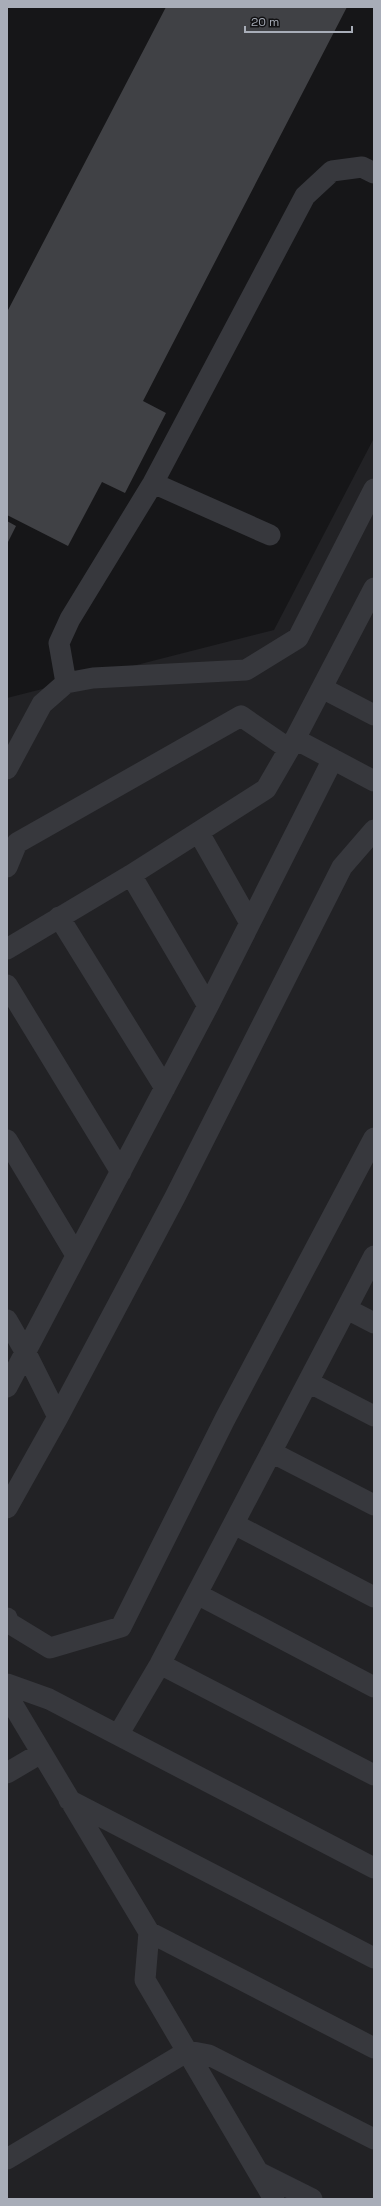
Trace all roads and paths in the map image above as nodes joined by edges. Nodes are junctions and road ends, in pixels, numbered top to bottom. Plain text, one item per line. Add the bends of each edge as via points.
1 (374, 173) edge
2 (153, 483) junction
3 (374, 489) edge
4 (270, 535) dead end
5 (374, 588) edge
6 (367, 617) edge
7 (66, 683) junction
8 (322, 688) junction
9 (374, 714) edge
10 (292, 744) junction
11 (333, 759) junction
12 (7, 769) edge
13 (374, 781) edge
14 (374, 830) edge
15 (199, 833) junction
16 (7, 867) edge
17 (131, 875) junction
18 (59, 917) junction
19 (250, 923) junction
20 (7, 948) edge
21 (7, 985) edge
22 (208, 1006) junction
23 (165, 1088) junction
24 (374, 1138) edge
25 (7, 1140) edge
26 (121, 1172) junction
27 (76, 1255) junction
28 (374, 1256) edge
29 (347, 1308) junction
30 (7, 1320) edge
31 (374, 1323) edge
32 (26, 1353) junction
33 (308, 1382) junction
34 (7, 1387) edge
35 (374, 1416) edge
36 (58, 1417) junction
37 (271, 1452) junction
38 (374, 1505) edge
39 (7, 1508) edge
40 (234, 1524) junction
41 (197, 1594) junction
42 (374, 1598) edge
43 (7, 1618) edge
44 (160, 1664) junction
45 (7, 1684) edge
46 (374, 1687) edge
47 (7, 1695) edge
48 (118, 1735) junction
49 (41, 1752) junction
50 (7, 1773) edge
51 (374, 1775) edge
52 (68, 1799) junction
53 (374, 1868) edge
54 (149, 1932) junction
55 (374, 1958) edge
56 (374, 2048) edge
57 (188, 2051) junction
58 (374, 2139) edge
59 (7, 2159) edge
60 (258, 2172) junction
61 (274, 2199) edge
62 (312, 2199) edge

1 - 2 lane via 362,167 332,171 305,196
2 - 4 lane
2 - 7 lane via 70,620 59,643
3 - 7 lane via 298,638 246,670 93,678
5 - 6 lane
6 - 8 lane
7 - 12 lane via 42,704
8 - 9 lane
8 - 10 lane
10 - 11 lane
10 - 15 lane via 266,790
10 - 16 lane via 241,716 17,843
11 - 13 lane
11 - 19 lane
14 - 36 lane via 342,867 175,1197
15 - 17 lane
15 - 19 lane
17 - 18 lane
17 - 22 lane
18 - 20 lane
18 - 23 lane
19 - 22 lane
21 - 26 lane
22 - 23 lane
23 - 26 lane
24 - 43 lane via 225,1419 121,1627 50,1648 9,1623
25 - 27 lane
26 - 27 lane
27 - 32 lane
28 - 29 lane
29 - 31 lane
29 - 33 lane
30 - 32 lane
32 - 34 lane
32 - 36 lane
33 - 35 lane
33 - 37 lane
36 - 39 lane
37 - 38 lane
37 - 40 lane
40 - 41 lane
40 - 42 lane
41 - 44 lane
41 - 46 lane
44 - 48 lane
44 - 51 lane
45 - 48 lane via 49,1700
47 - 49 lane
48 - 53 lane
49 - 50 lane
49 - 52 lane
52 - 54 lane
52 - 55 lane
54 - 56 lane
54 - 57 lane via 145,1980
57 - 58 lane via 209,2055
57 - 59 lane
57 - 60 lane
60 - 61 lane
60 - 62 lane

